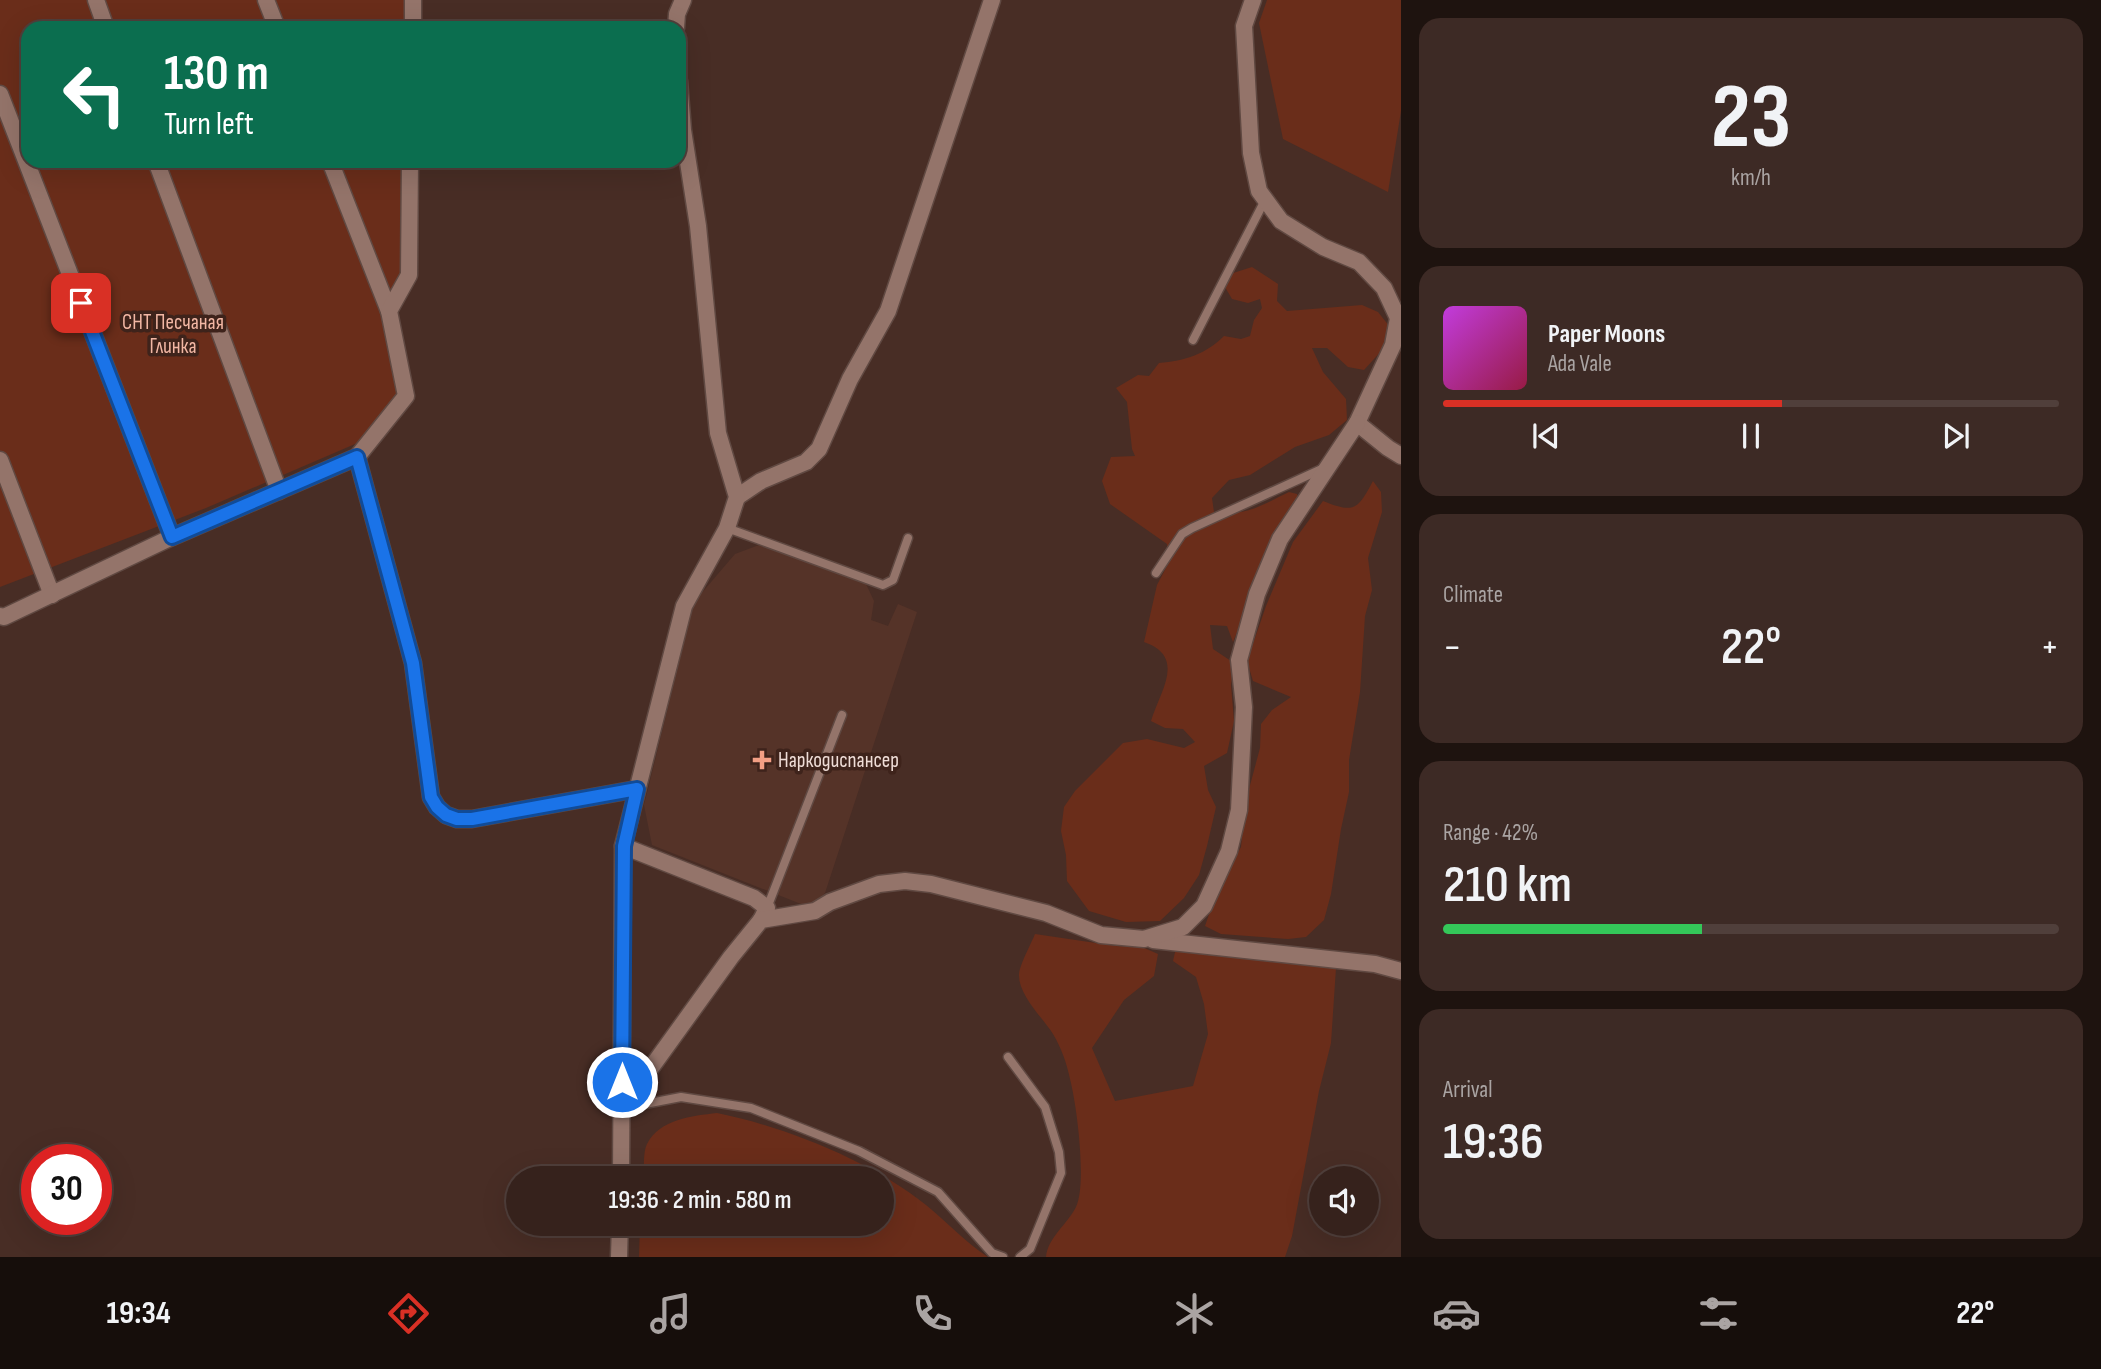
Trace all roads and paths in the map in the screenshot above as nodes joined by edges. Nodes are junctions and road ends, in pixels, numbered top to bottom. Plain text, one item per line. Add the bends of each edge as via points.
1 (96, 0) edge
2 (266, 0) edge
3 (413, 0) edge
4 (683, 0) edge
5 (992, 0) edge
6 (1253, 0) edge
7 (104, 21) edge
8 (274, 21) edge
9 (414, 21) edge
10 (676, 21) edge
11 (0, 94) edge
12 (21, 148) edge
13 (686, 149) edge
14 (29, 168) edge
15 (159, 168) edge
16 (333, 168) edge
17 (410, 168) edge
18 (1265, 200) junction
19 (388, 311) junction
20 (1399, 315) edge
21 (1193, 340) dead end
22 (1357, 423) junction
23 (1401, 456) edge
24 (357, 457) junction
25 (0, 460) edge
26 (1329, 466) junction
27 (279, 491) junction
28 (737, 497) junction
29 (727, 528) junction
30 (172, 537) junction
31 (908, 538) dead end
32 (1156, 573) dead end
33 (52, 595) junction
34 (0, 616) edge
35 (842, 716) dead end
36 (637, 789) junction
37 (624, 846) junction
38 (764, 914) junction
39 (1143, 939) junction
40 (1401, 971) edge
41 (1008, 1057) dead end
42 (622, 1108) junction
43 (621, 1166) edge
44 (620, 1236) edge
45 (619, 1257) edge
46 (1003, 1257) edge
47 (1020, 1257) edge

1 - 7 street
2 - 8 street
3 - 9 street
4 - 10 street
5 - 28 street via 888,311 850,379 819,449 806,462
6 - 18 street via 1244,26 1251,153
11 - 12 street
13 - 28 street via 718,433
14 - 30 street
15 - 27 street
16 - 19 street
17 - 19 street via 410,275
18 - 20 street via 1282,221 1323,247 1359,262 1384,288
18 - 21 lane
19 - 24 street via 406,397
20 - 22 street via 1393,345
22 - 23 street
22 - 26 street
24 - 27 street
24 - 36 street via 413,663 428,785 437,807 457,819 472,819
25 - 33 street
26 - 32 lane via 1192,527 1182,534
26 - 39 street via 1280,539 1257,594 1238,660 1244,707 1239,810 1229,851 1204,906 1183,927
27 - 30 street
28 - 29 street
29 - 31 lane via 883,586 894,580
29 - 36 street via 684,606
30 - 33 street
33 - 34 street
35 - 38 lane
36 - 37 street
37 - 38 street via 754,898
37 - 42 street
38 - 39 street via 816,911 879,884 905,881 1046,914 1101,934
38 - 42 street
39 - 40 street via 1375,964
41 - 47 lane via 1045,1107 1059,1152 1060,1173 1030,1250
42 - 43 street
42 - 46 lane via 681,1097 751,1108 859,1151 938,1192 992,1253
44 - 45 street

